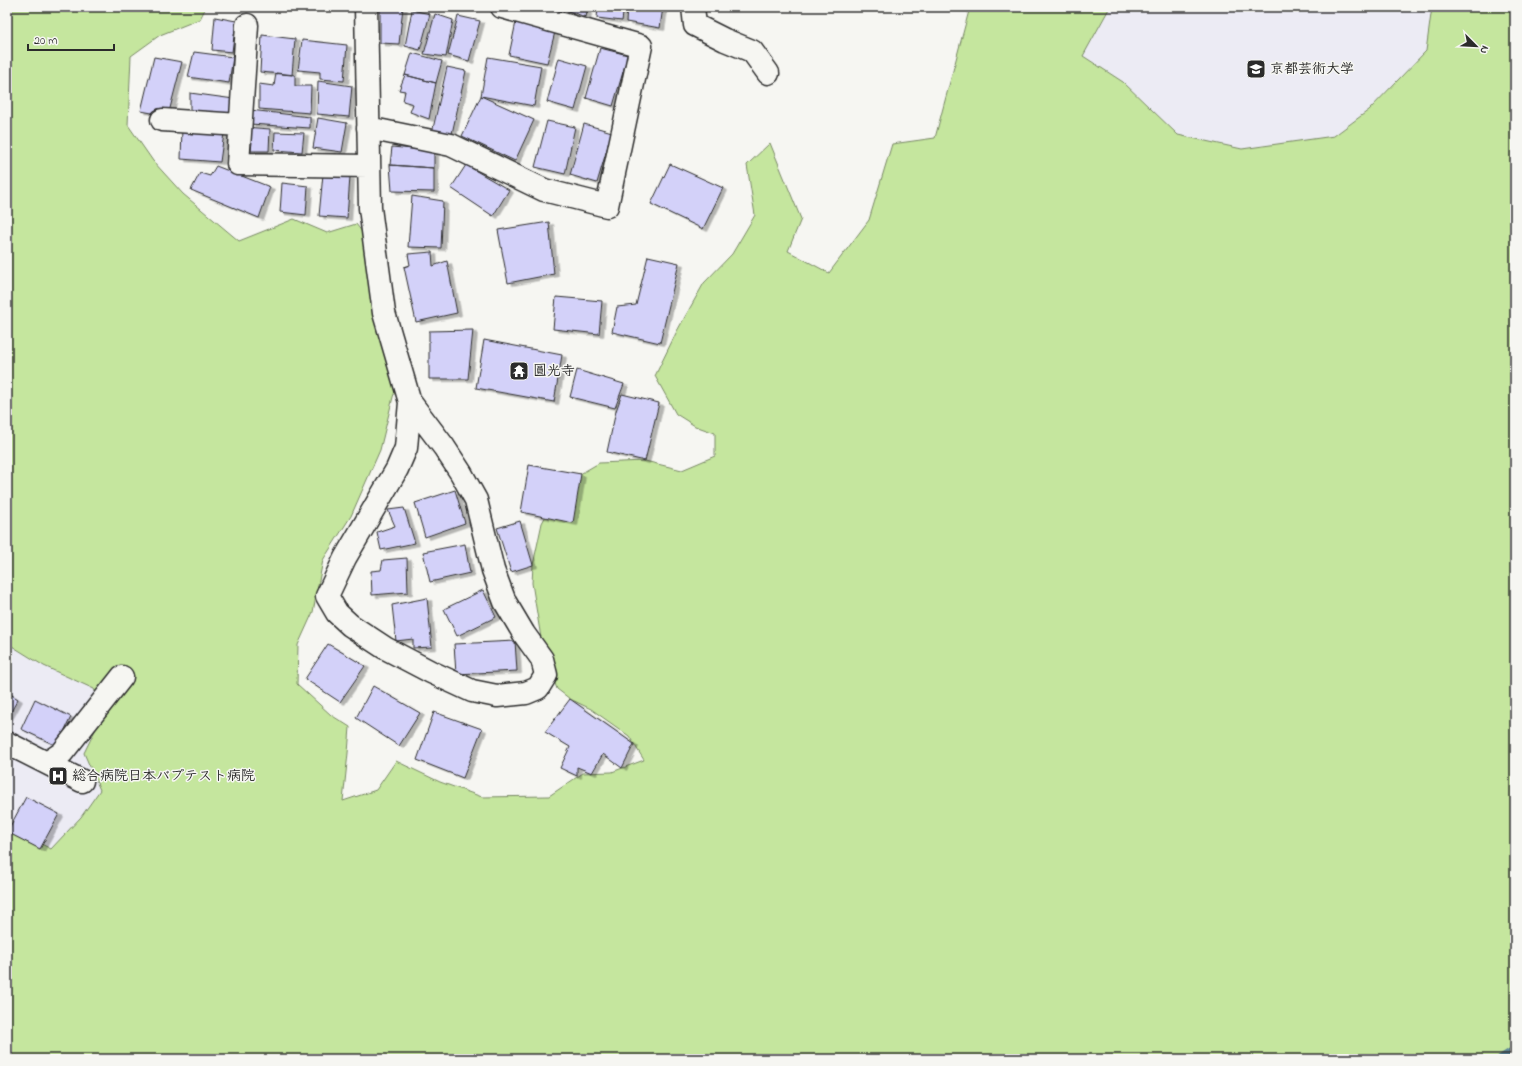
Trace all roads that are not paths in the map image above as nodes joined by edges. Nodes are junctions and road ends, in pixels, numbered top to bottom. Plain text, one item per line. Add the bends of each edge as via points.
1 (366, 7) edge
2 (502, 7) edge
3 (693, 7) edge
4 (247, 25) dead end
5 (768, 73) dead end
6 (162, 120) dead end
7 (240, 125) junction
8 (368, 128) junction
9 (368, 166) junction
10 (410, 402) junction
11 (122, 677) dead end
12 (7, 743) edge
13 (47, 763) junction
14 (82, 781) dead end

1 - 8 street
2 - 8 street via 641,46 607,206 544,190 450,145
3 - 5 street via 695,25 752,51
4 - 7 street
6 - 7 street
7 - 9 street via 238,164
8 - 9 street
9 - 10 street via 370,208 384,313
10 - 10 street via 406,448 398,469 345,558 327,596 337,613 350,625 385,648 472,691 497,696 526,693 538,688 546,675 542,659 505,602 493,570 476,500 444,447
11 - 13 street via 62,753
12 - 13 street
13 - 14 street

